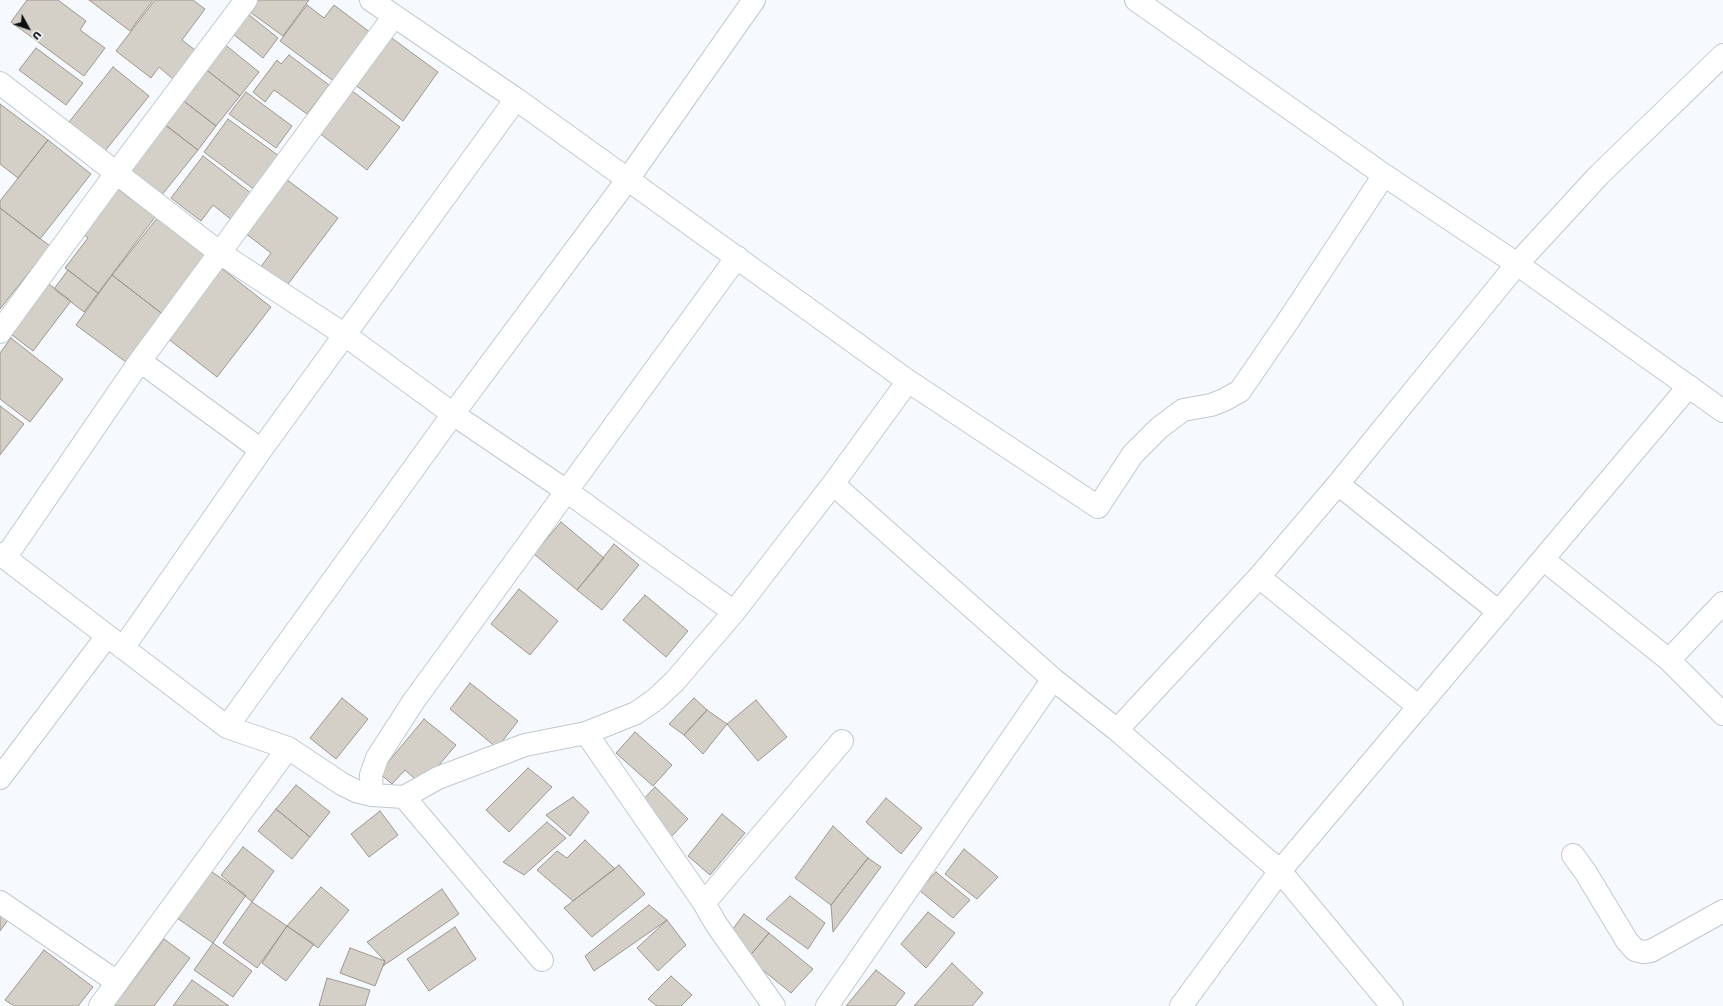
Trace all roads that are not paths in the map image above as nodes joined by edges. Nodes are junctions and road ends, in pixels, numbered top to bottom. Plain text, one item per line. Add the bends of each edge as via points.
1 (246, 0) edge
2 (371, 0) edge
3 (754, 0) edge
4 (1136, 0) edge
5 (394, 16) junction
6 (1723, 55) edge
7 (0, 83) edge
8 (516, 99) junction
9 (117, 172) junction
10 (1384, 174) junction
11 (628, 179) junction
12 (220, 253) junction
13 (737, 257) junction
14 (1517, 264) junction
15 (0, 332) edge
16 (345, 336) junction
17 (140, 361) junction
18 (908, 381) junction
19 (1689, 386) junction
20 (1723, 411) edge
21 (453, 414) junction
22 (261, 450) junction
23 (833, 484) junction
24 (1338, 484) junction
25 (568, 492) junction
26 (2, 556) edge
27 (1544, 560) junction
28 (1259, 577) junction
29 (1723, 603) edge
30 (734, 612) junction
31 (1499, 612) junction
32 (115, 642) junction
33 (1669, 660) junction
34 (1053, 679) junction
35 (1419, 707) junction
36 (1723, 714) edge
37 (227, 727) junction
38 (1116, 730) junction
39 (586, 733) junction
40 (842, 741) dead end
41 (288, 748) junction
42 (0, 778) edge
43 (372, 795) junction
44 (404, 796) junction
45 (1573, 855) dead end
46 (1280, 871) junction
47 (0, 902) edge
48 (704, 903) junction
49 (1723, 911) edge
50 (542, 960) dead end
51 (117, 982) junction
52 (100, 1006) edge
53 (774, 1006) edge
54 (827, 1006) edge
55 (1181, 1006) edge
56 (1392, 1006) edge

1 - 9 street
2 - 5 street
3 - 11 street
4 - 10 street
5 - 8 street
5 - 12 street
6 - 14 street via 1598,175
7 - 9 street
8 - 11 street
8 - 16 street
9 - 12 street
9 - 15 street
10 - 14 street
10 - 18 street via 1240,391 1224,400 1183,410 1159,428 1133,454 1098,507
11 - 13 street
11 - 21 street
12 - 16 street
12 - 17 street
13 - 18 street
13 - 25 street
14 - 19 street
14 - 24 street
16 - 21 street
16 - 22 street
17 - 22 street
17 - 26 street
18 - 23 street
19 - 20 street
19 - 27 street
21 - 25 street
21 - 37 street
22 - 32 street
23 - 30 street
23 - 34 street
24 - 28 street
24 - 31 street
25 - 30 street
25 - 43 street via 392,732 377,758 371,775
26 - 32 street
27 - 31 street
27 - 33 street
28 - 35 street
28 - 38 street
29 - 33 street
30 - 39 street via 675,682 656,699 636,713
31 - 35 street
32 - 37 street
32 - 42 street
33 - 36 street
34 - 38 street
34 - 54 street
35 - 46 street
37 - 41 street
38 - 46 street
39 - 44 street via 525,745 438,778
39 - 48 street
40 - 48 street
41 - 43 street via 356,792
41 - 51 street
43 - 44 street
44 - 50 street
45 - 49 street via 1635,950 1651,951
46 - 55 street
46 - 56 street
47 - 51 street
48 - 53 street
51 - 52 street

